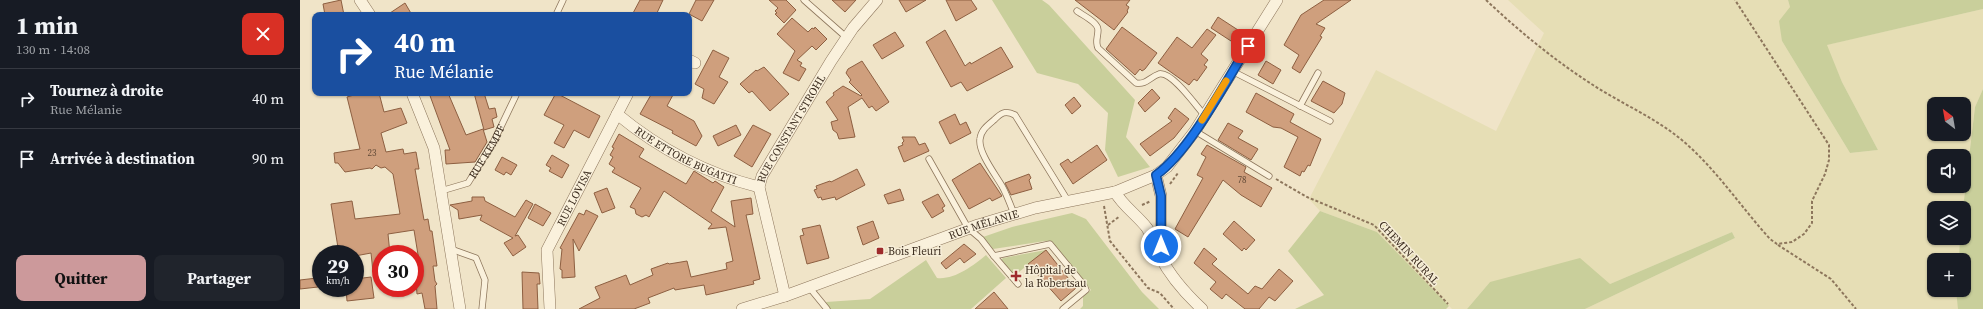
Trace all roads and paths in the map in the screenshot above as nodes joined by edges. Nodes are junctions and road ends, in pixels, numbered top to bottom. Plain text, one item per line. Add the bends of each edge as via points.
1 (360, 0) edge
2 (563, 0) edge
3 (804, 0) edge
4 (877, 0) edge
5 (1277, 0) edge
6 (1486, 0) edge
7 (1735, 0) edge
8 (1077, 11) dead end
9 (368, 12) edge
10 (557, 12) edge
11 (846, 37) junction
12 (1232, 71) junction
13 (1318, 73) dead end
14 (413, 96) edge
15 (516, 96) edge
16 (626, 96) edge
17 (1300, 106) junction
18 (617, 114) junction
19 (1205, 116) junction
20 (1330, 121) dead end
21 (1196, 131) junction
22 (929, 159) dead end
23 (1156, 175) junction
24 (1269, 176) joint
25 (759, 187) junction
26 (442, 191) junction
27 (1115, 192) junction
28 (1101, 194) junction
29 (1068, 201) junction
30 (1014, 214) junction
31 (968, 228) junction
32 (1778, 244) junction
33 (451, 248) junction
34 (994, 256) junction
35 (1161, 258) junction
36 (1018, 284) dead end
37 (809, 287) junction
38 (785, 296) junction
39 (1448, 304) dead end
40 (1197, 308) edge
41 (460, 309) edge
42 (482, 309) edge
43 (550, 309) edge
44 (742, 309) edge
45 (827, 309) edge
46 (1063, 309) edge
47 (1174, 309) edge
48 (1856, 309) edge

1 - 9 street
2 - 10 lane
3 - 11 lane
4 - 11 street, RUE CONSTANT STROHL
5 - 12 street
6 - 32 path via 1528,39 1559,62 1593,85 1666,127 1683,141 1770,239
7 - 32 path via 1829,145 1825,174 1812,201 1812,223 1804,234 1792,242
8 - 19 lane via 1097,25 1098,48 1136,83 1141,84 1160,74 1166,75
11 - 25 street, RUE CONSTANT STROHL via 762,176
12 - 17 lane
12 - 19 street
13 - 17 lane
14 - 26 street via 434,148
15 - 26 lane, RUE KEMPF via 494,141 468,183
16 - 18 street, RUE LOVISA
17 - 20 lane
18 - 25 street, RUE ETTORE BUGATTI via 640,133 684,158 723,177
18 - 43 street, RUE LOVISA via 548,250
19 - 21 street
21 - 23 street via 1167,167
21 - 24 lane
22 - 31 lane
23 - 27 street, RUE MÉLANIE
23 - 35 street via 1161,196
24 - 39 path, CHEMIN RURAL via 1307,197 1374,226
25 - 38 street, RUE CONSTANT STROHL
26 - 33 street
27 - 28 street, RUE MÉLANIE
27 - 35 street via 1119,200 1132,210 1148,229
28 - 29 street, RUE MÉLANIE
28 - 47 path via 1110,242 1148,288 1160,293
29 - 30 street, RUE MÉLANIE
29 - 30 lane via 1015,115 1002,113 986,127 979,140
30 - 31 street, RUE MÉLANIE
31 - 34 lane
31 - 37 street, RUE MÉLANIE
32 - 48 path via 1831,278
33 - 41 street
33 - 42 lane via 476,258 485,280
34 - 36 lane
34 - 46 lane via 1050,244 1084,284 1086,290
35 - 40 street
37 - 38 street, RUE MÉLANIE
37 - 45 lane
38 - 44 street, RUE MÉLANIE

